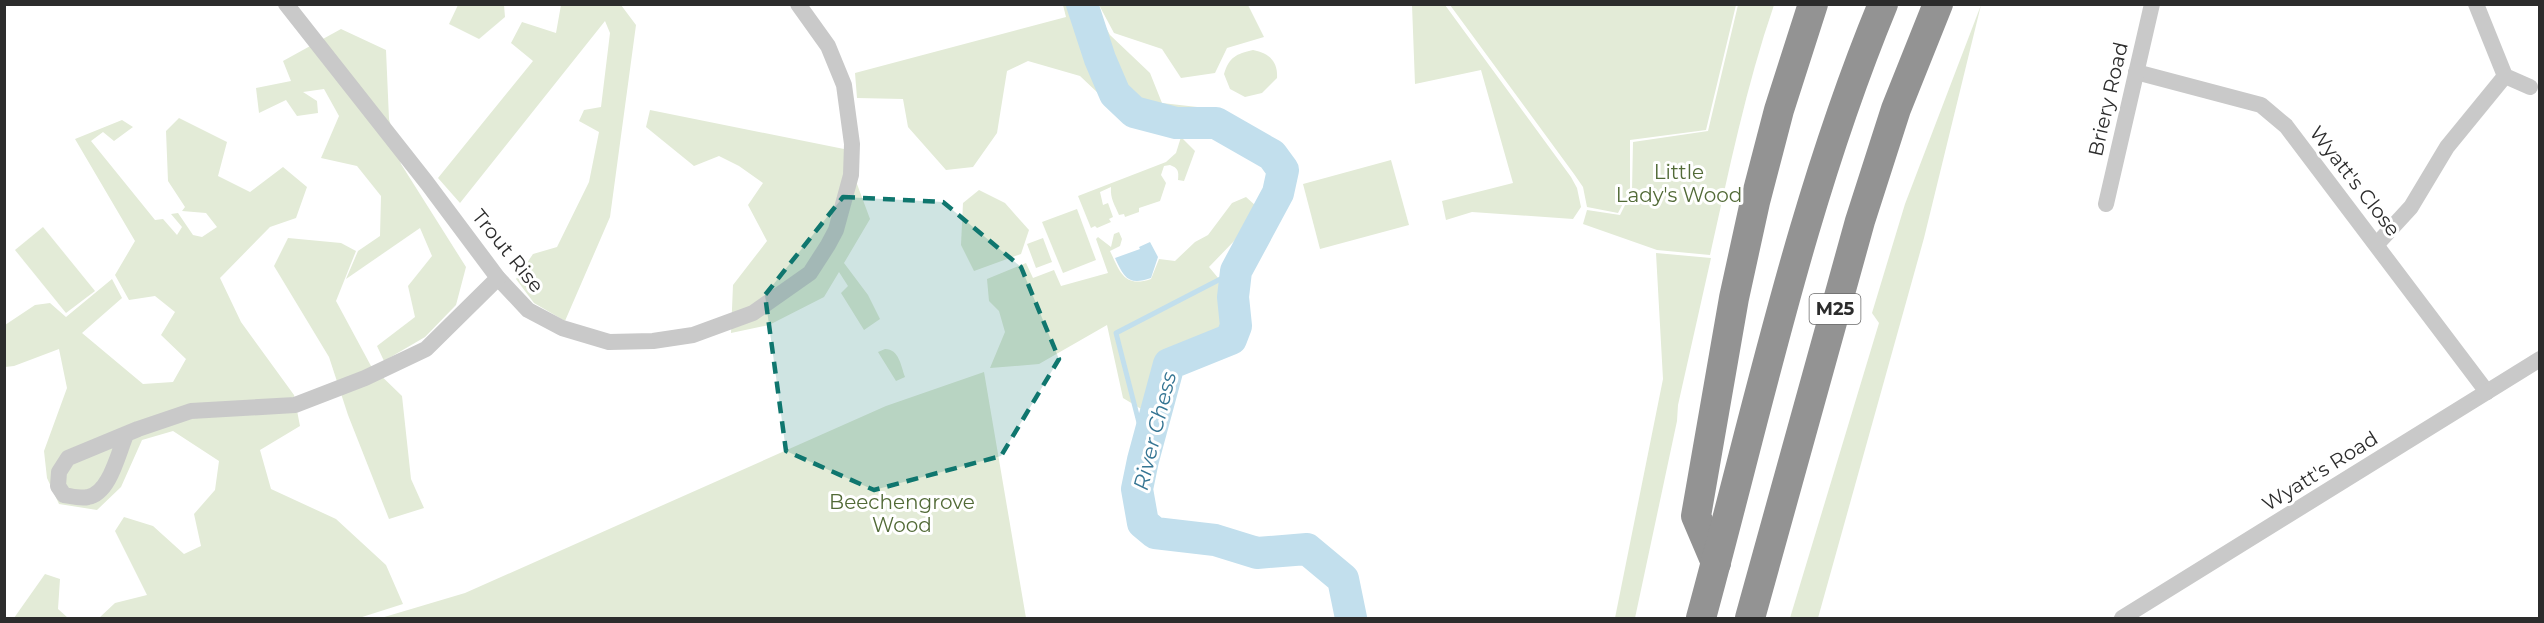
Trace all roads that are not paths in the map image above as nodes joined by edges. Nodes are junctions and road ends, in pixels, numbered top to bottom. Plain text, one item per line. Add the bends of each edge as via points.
1 (286, 4) edge
2 (798, 4) edge
3 (1813, 4) edge
4 (1884, 4) edge
5 (1938, 4) edge
6 (2152, 4) edge
7 (2476, 4) edge
8 (2136, 72) junction
9 (2505, 76) junction
10 (2530, 87) dead end
11 (2106, 204) dead end
12 (2377, 244) junction
13 (498, 278) junction
14 (2540, 359) edge
15 (2487, 392) junction
16 (126, 435) dead end
17 (1716, 563) junction
18 (1701, 618) edge
19 (1750, 618) edge
20 (2122, 618) edge

1 - 13 street, Trout Rise
2 - 13 street, Trout Rise via 828,46 844,85 852,144 851,175 836,230 810,273 753,313 693,335 609,342 562,328 528,310
3 - 17 highway via 1755,202 1696,516
4 - 17 highway, M25 via 1813,204
5 - 19 highway, M25 via 1896,109 1860,221
6 - 8 street, Briery Road
7 - 9 street
8 - 11 street, Briery Road
8 - 12 street, Wyatt's Close via 2261,105 2286,126
9 - 10 street
9 - 12 street via 2446,147 2411,207
12 - 15 street, Wyatt's Close
13 - 16 street via 426,349 365,378 295,405 191,411
14 - 15 street, Wyatt's Road
15 - 20 street, Wyatt's Road
17 - 18 highway, M25

